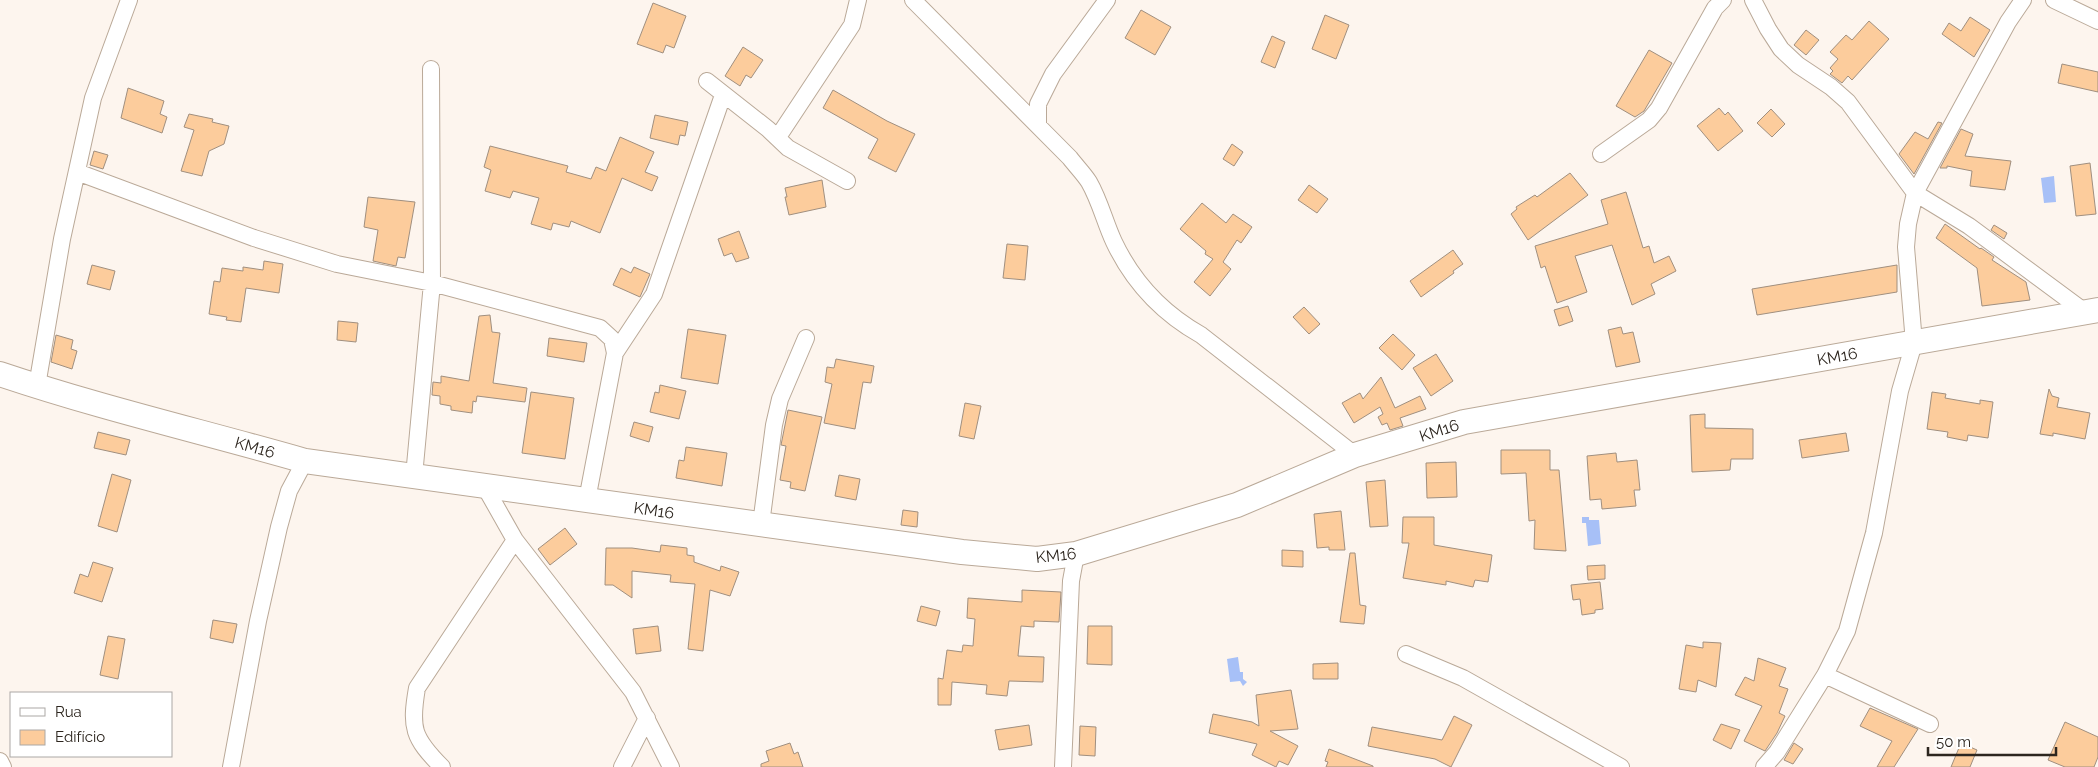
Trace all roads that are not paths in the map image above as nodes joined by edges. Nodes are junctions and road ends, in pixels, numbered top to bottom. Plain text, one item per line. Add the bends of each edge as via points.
1 (130, 0) edge
2 (858, 0) edge
3 (913, 0) edge
4 (1107, 0) edge
5 (1723, 0) edge
6 (1753, 0) edge
7 (2023, 0) edge
8 (2054, 0) edge
9 (2098, 21) edge
10 (431, 69) dead end
11 (707, 81) dead end
12 (723, 95) junction
13 (1038, 125) junction
14 (778, 137) junction
15 (1601, 154) dead end
16 (77, 172) junction
17 (847, 181) dead end
18 (1915, 193) junction
19 (432, 283) junction
20 (2091, 311) edge
21 (806, 338) dead end
22 (1914, 343) junction
23 (614, 353) junction
24 (0, 374) edge
25 (36, 386) junction
26 (1355, 455) junction
27 (306, 461) junction
28 (414, 476) junction
29 (485, 487) junction
30 (587, 500) junction
31 (760, 524) junction
32 (515, 540) junction
33 (1076, 554) junction
34 (1406, 654) dead end
35 (1824, 675) junction
36 (647, 718) junction
37 (1930, 724) dead end
38 (0, 761) edge
39 (3, 767) edge
40 (231, 767) edge
41 (442, 767) edge
42 (622, 767) edge
43 (671, 767) edge
44 (1063, 767) edge
45 (1621, 767) edge
46 (1764, 767) edge

1 - 16 street via 93,98
2 - 14 street via 852,25
3 - 13 street
4 - 13 street via 1053,74 1038,104
5 - 15 street via 1715,8 1659,108 1649,120
6 - 18 street via 1781,49 1848,102
7 - 18 street
8 - 9 street
10 - 19 street
11 - 12 street
12 - 14 street
12 - 23 street via 654,294
13 - 26 street via 1089,182 1114,242 1148,296
14 - 17 street via 804,159
16 - 19 street via 318,259
16 - 25 street
18 - 20 street via 1969,226
18 - 22 street via 1906,247
19 - 23 street via 600,328 612,339
19 - 28 street
20 - 22 street, KM16
21 - 31 street via 780,399
22 - 26 street, KM16 via 1464,422
22 - 35 street via 1900,391 1874,533 1847,630
23 - 30 street
24 - 25 street, KM16
25 - 27 street, KM16
26 - 33 street, KM16 via 1237,505
27 - 28 street, KM16
27 - 40 street via 289,491 280,526 258,621
28 - 29 street, KM16
29 - 30 street, KM16
29 - 32 street
30 - 31 street, KM16
31 - 33 street, KM16 via 994,555 1037,559
32 - 36 street via 633,692
32 - 41 street via 417,688 412,716 420,745
33 - 44 street via 1071,581
34 - 45 street via 1463,678
35 - 37 street
35 - 46 street via 1777,752
36 - 42 street
36 - 43 street
38 - 39 street

